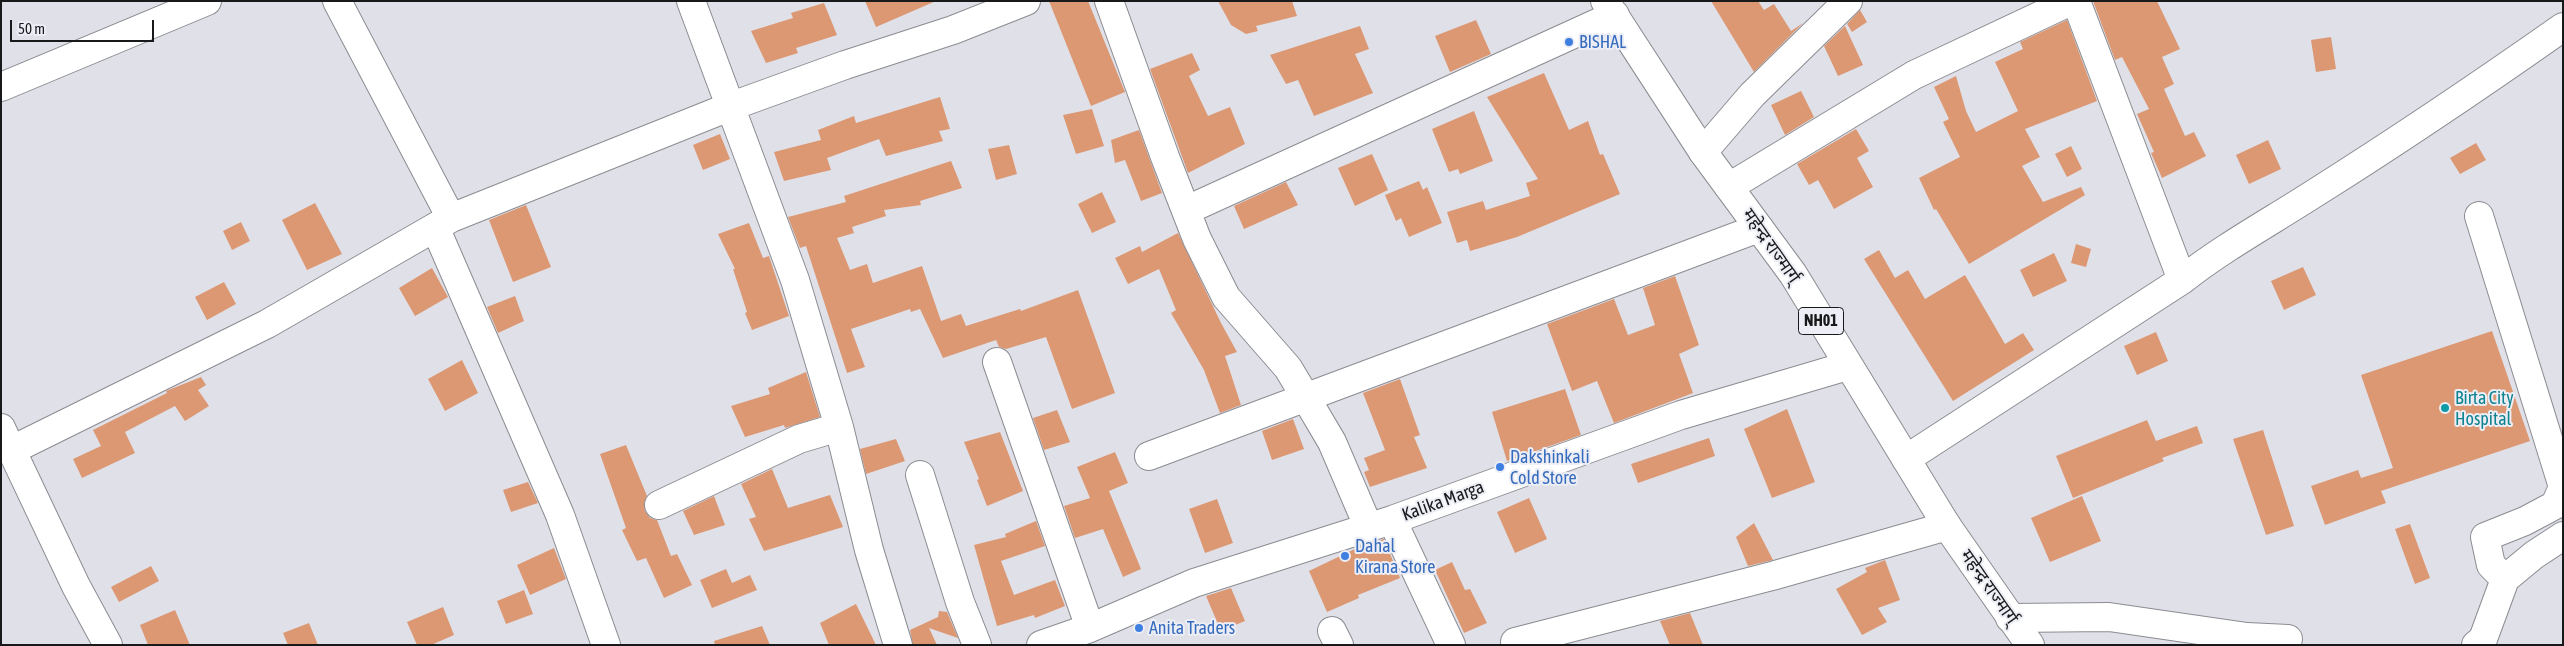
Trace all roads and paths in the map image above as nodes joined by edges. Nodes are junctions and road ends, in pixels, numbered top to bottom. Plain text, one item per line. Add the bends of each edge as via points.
1 (207, 1) edge
2 (337, 1) edge
3 (691, 1) edge
4 (1026, 1) edge
5 (1109, 1) edge
6 (1848, 1) edge
7 (2071, 1) edge
8 (2076, 1) edge
9 (1610, 8) edge
10 (2563, 27) edge
11 (1, 87) edge
12 (729, 107) junction
13 (1703, 152) junction
14 (1729, 187) junction
15 (1187, 210) junction
16 (2479, 216) dead end
17 (443, 223) junction
18 (1759, 228) junction
19 (2182, 280) junction
20 (997, 362) dead end
21 (1847, 366) junction
22 (1306, 398) junction
23 (839, 427) junction
24 (7, 439) edge
25 (1149, 456) dead end
26 (1906, 459) junction
27 (920, 475) dead end
28 (659, 505) dead end
29 (1380, 523) junction
30 (1947, 526) junction
31 (2563, 536) edge
32 (2505, 579) junction
33 (2010, 618) junction
34 (1090, 628) junction
35 (2288, 639) dead end
36 (2023, 643) edge
37 (1511, 644) edge
38 (108, 645) edge
39 (606, 645) edge
40 (898, 645) edge
41 (977, 645) edge
42 (1041, 645) edge
43 (1451, 645) edge
44 (2476, 645) edge

1 - 11 main road
2 - 17 main road
3 - 12 main road
4 - 12 main road
5 - 15 main road
6 - 13 main road via 1752,95
7 - 14 main road via 1914,75
8 - 19 main road
9 - 13 main road, महेन्द्र राज्मार्ग् / NH01
9 - 15 main road
10 - 19 main road via 2499,72 2206,261
12 - 17 main road
12 - 23 main road via 795,280
13 - 14 main road, महेन्द्र राज्मार्ग् / NH01
14 - 18 main road, महेन्द्र राज्मार्ग् / NH01
15 - 22 main road via 1197,239 1226,297 1288,368
16 - 32 main road via 2563,487 2555,505 2485,537 2491,565
17 - 24 main road via 268,324
17 - 39 main road via 560,515
18 - 21 main road, महेन्द्र राज्मार्ग् / NH01 via 1793,274
18 - 22 main road
19 - 26 main road
20 - 34 main road
21 - 26 main road, महेन्द्र राज्मार्ग् / NH01
21 - 29 main road, Kalika Marga via 1681,415
22 - 25 main road
22 - 29 main road
23 - 28 main road via 799,438
23 - 40 main road via 869,550
24 - 38 main road via 76,586
26 - 30 main road, महेन्द्र राज्मार्ग् / NH01
27 - 41 main road
29 - 34 main road, Kalika Marga via 1194,583
29 - 43 main road
30 - 33 main road, महेन्द्र राज्मार्ग् / NH01
30 - 37 main road via 1772,576
31 - 32 main road
32 - 44 main road via 2483,638
33 - 35 main road via 2108,618 2237,636
33 - 36 main road, महेन्द्र राज्मार्ग् / NH01
34 - 42 main road, Kalika Marga

